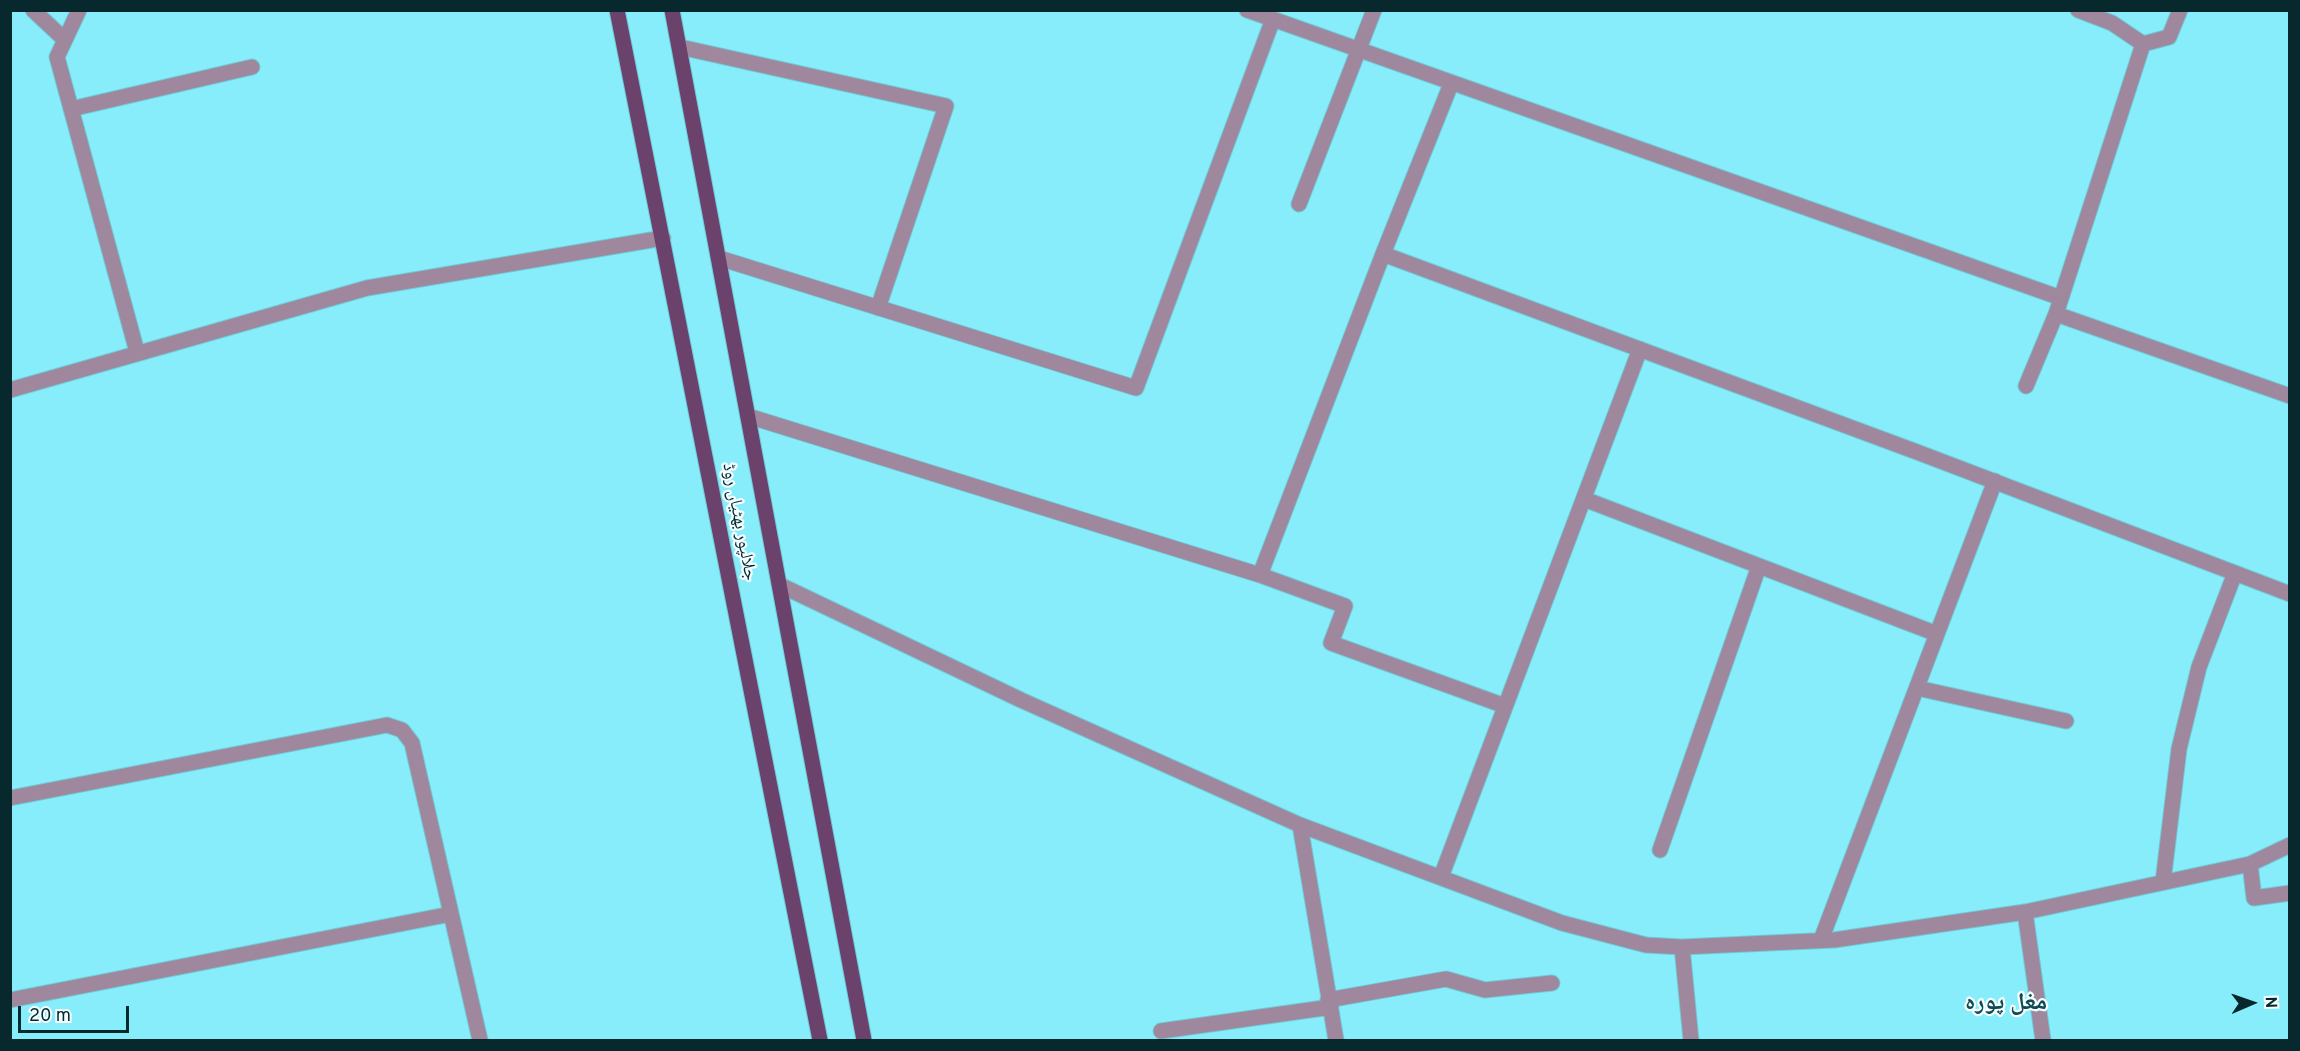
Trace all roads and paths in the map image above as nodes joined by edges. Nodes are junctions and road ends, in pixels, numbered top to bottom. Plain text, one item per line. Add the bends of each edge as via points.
1 (33, 10) edge
2 (79, 10) edge
3 (617, 10) edge
4 (672, 10) edge
5 (1247, 10) edge
6 (1374, 10) edge
7 (2078, 10) edge
8 (2180, 10) edge
9 (1273, 19) junction
10 (65, 40) junction
11 (2143, 44) junction
12 (680, 47) junction
13 (1358, 51) junction
14 (252, 67) dead end
15 (1451, 84) junction
16 (71, 109) junction
17 (1299, 204) dead end
18 (663, 238) junction
19 (1383, 254) junction
20 (719, 258) junction
21 (2061, 298) junction
22 (878, 308) junction
23 (2056, 314) junction
24 (1641, 349) junction
25 (137, 352) junction
26 (2026, 386) dead end
27 (10, 390) edge
28 (2289, 396) edge
29 (748, 416) junction
30 (1995, 481) junction
31 (1584, 499) junction
32 (1759, 566) junction
33 (2235, 573) junction
34 (1260, 575) junction
35 (780, 585) junction
36 (2289, 594) edge
37 (1937, 634) junction
38 (1917, 688) junction
39 (1505, 706) junction
40 (2066, 721) dead end
41 (10, 798) edge
42 (1300, 825) junction
43 (2289, 845) edge
44 (1660, 850) dead end
45 (2250, 864) junction
46 (1441, 878) junction
47 (2163, 882) junction
48 (2289, 893) edge
49 (2025, 912) junction
50 (451, 914) junction
51 (1821, 940) junction
52 (1682, 947) junction
53 (1552, 983) dead end
54 (10, 1000) edge
55 (1329, 1004) junction
56 (1161, 1031) dead end
57 (480, 1041) edge
58 (820, 1041) edge
59 (864, 1041) edge
60 (1336, 1041) edge
61 (1691, 1041) edge
62 (2043, 1041) edge

1 - 10 street
2 - 10 street
3 - 18 main road, جلالپور بھٹیاں روڈ
4 - 12 main road, جلالپور بھٹیاں روڈ
5 - 9 street
6 - 13 street
7 - 11 street via 2112,23
8 - 11 street via 2169,37
9 - 13 street
9 - 22 street via 1136,388
10 - 16 street via 57,57
11 - 21 street
12 - 20 main road, جلالپور بھٹیاں روڈ
12 - 22 street via 946,106
13 - 15 street
13 - 17 street
14 - 16 street
15 - 19 street
15 - 21 street
16 - 25 street
18 - 25 street via 367,288
18 - 58 main road, جلالپور بھٹیاں روڈ
19 - 24 street
19 - 34 street
20 - 22 street
20 - 29 main road, جلالپور بھٹیاں روڈ
21 - 23 street
23 - 26 street
23 - 28 street
24 - 30 street
24 - 31 street
25 - 27 street
29 - 34 street
29 - 35 main road, جلالپور بھٹیاں روڈ
30 - 33 street
30 - 37 street
31 - 32 street
31 - 39 street
32 - 37 street
32 - 44 street
33 - 36 street
33 - 47 street via 2199,667 2179,749
34 - 39 street via 1345,606 1331,643
35 - 42 street via 1021,700
35 - 59 main road, جلالپور بھٹیاں روڈ
37 - 38 street
38 - 40 street
38 - 51 street
39 - 46 street
41 - 50 street via 387,725 402,730 412,744
42 - 46 street
42 - 55 street
43 - 45 street
45 - 47 street
45 - 48 street via 2254,898
46 - 52 street via 1562,923 1646,945
47 - 49 street
49 - 51 street
49 - 62 street
50 - 54 street
50 - 57 street
51 - 52 street
52 - 61 street
53 - 55 street via 1485,990 1446,980
55 - 56 street
55 - 60 street

